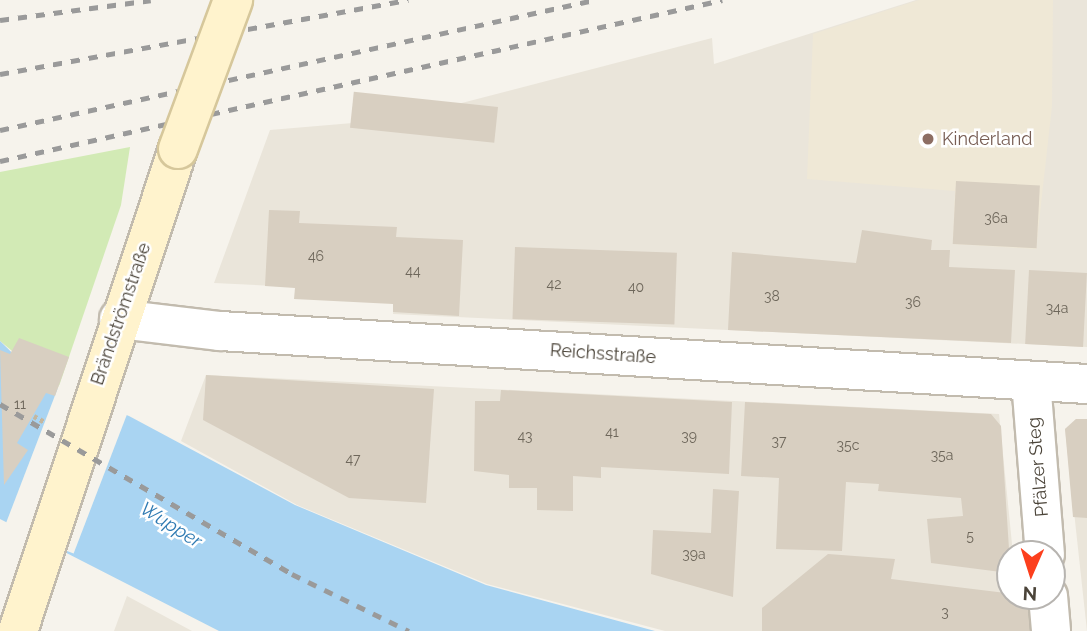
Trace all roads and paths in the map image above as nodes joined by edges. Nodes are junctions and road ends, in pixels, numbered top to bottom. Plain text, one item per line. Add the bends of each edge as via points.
1 (233, 0) edge
2 (119, 319) junction
3 (1031, 381) junction
4 (1087, 384) edge
5 (1044, 540) edge
6 (1049, 610) edge
7 (18, 631) edge
8 (1051, 631) edge

1 - 2 main road, Brändströmstraße, bridge
2 - 3 street, Reichsstraße
2 - 7 main road, Brändströmstraße via 40,551
3 - 4 street, Reichsstraße
3 - 5 street, Pfälzer Steg
6 - 8 street

